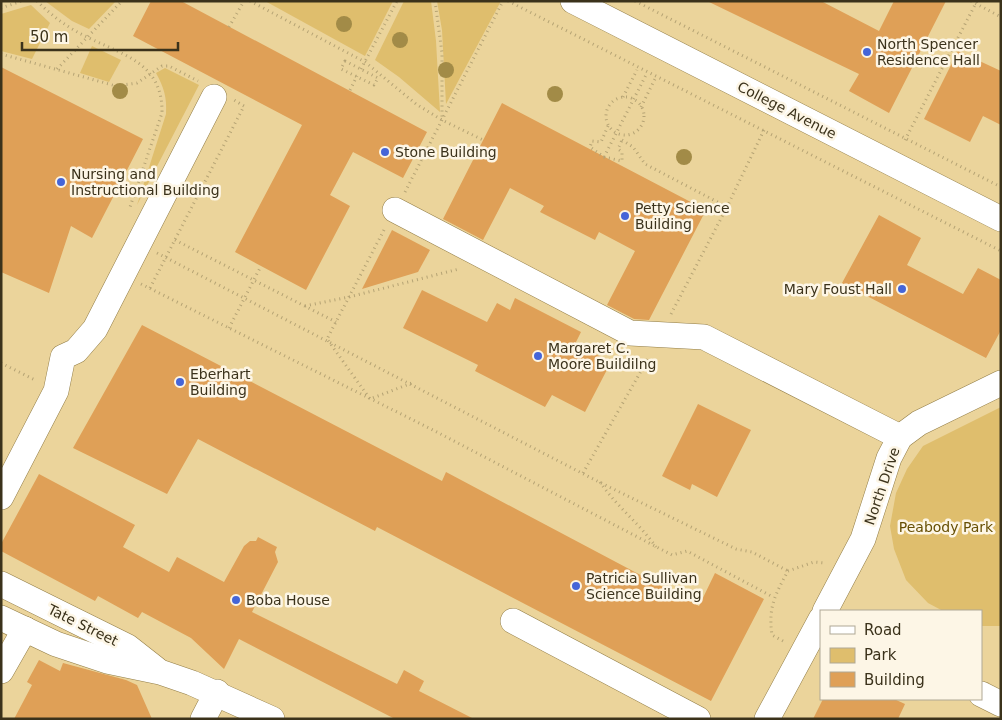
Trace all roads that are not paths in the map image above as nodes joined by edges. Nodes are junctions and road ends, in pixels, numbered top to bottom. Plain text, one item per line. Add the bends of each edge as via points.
1 (573, 1) edge
2 (215, 92) road end
3 (395, 210) road end
4 (1001, 219) edge
5 (1001, 382) edge
6 (900, 437) junction
7 (1, 497) edge
8 (1, 584) edge
9 (826, 610) edge
10 (1, 618) edge
11 (513, 621) dead end
12 (820, 621) edge
13 (25, 629) junction
14 (2, 665) edge
15 (160, 672) junction
16 (217, 692) junction
17 (982, 694) edge
18 (1001, 704) edge
19 (203, 719) edge
20 (272, 719) edge
21 (698, 719) edge
22 (767, 719) edge

1 - 4 street, College Avenue
2 - 7 street via 95,329 76,351 63,357 56,391
3 - 6 street via 630,333 704,337
5 - 6 street, North Drive via 919,423
6 - 9 street, North Drive via 889,458 863,539
8 - 15 street, Tate Street via 128,647
10 - 13 street, Tate Street
11 - 21 street
12 - 22 street
13 - 14 street
13 - 15 street, Tate Street via 56,644 107,661
15 - 16 street, Tate Street
16 - 19 street
16 - 20 street, Tate Street
17 - 18 street

